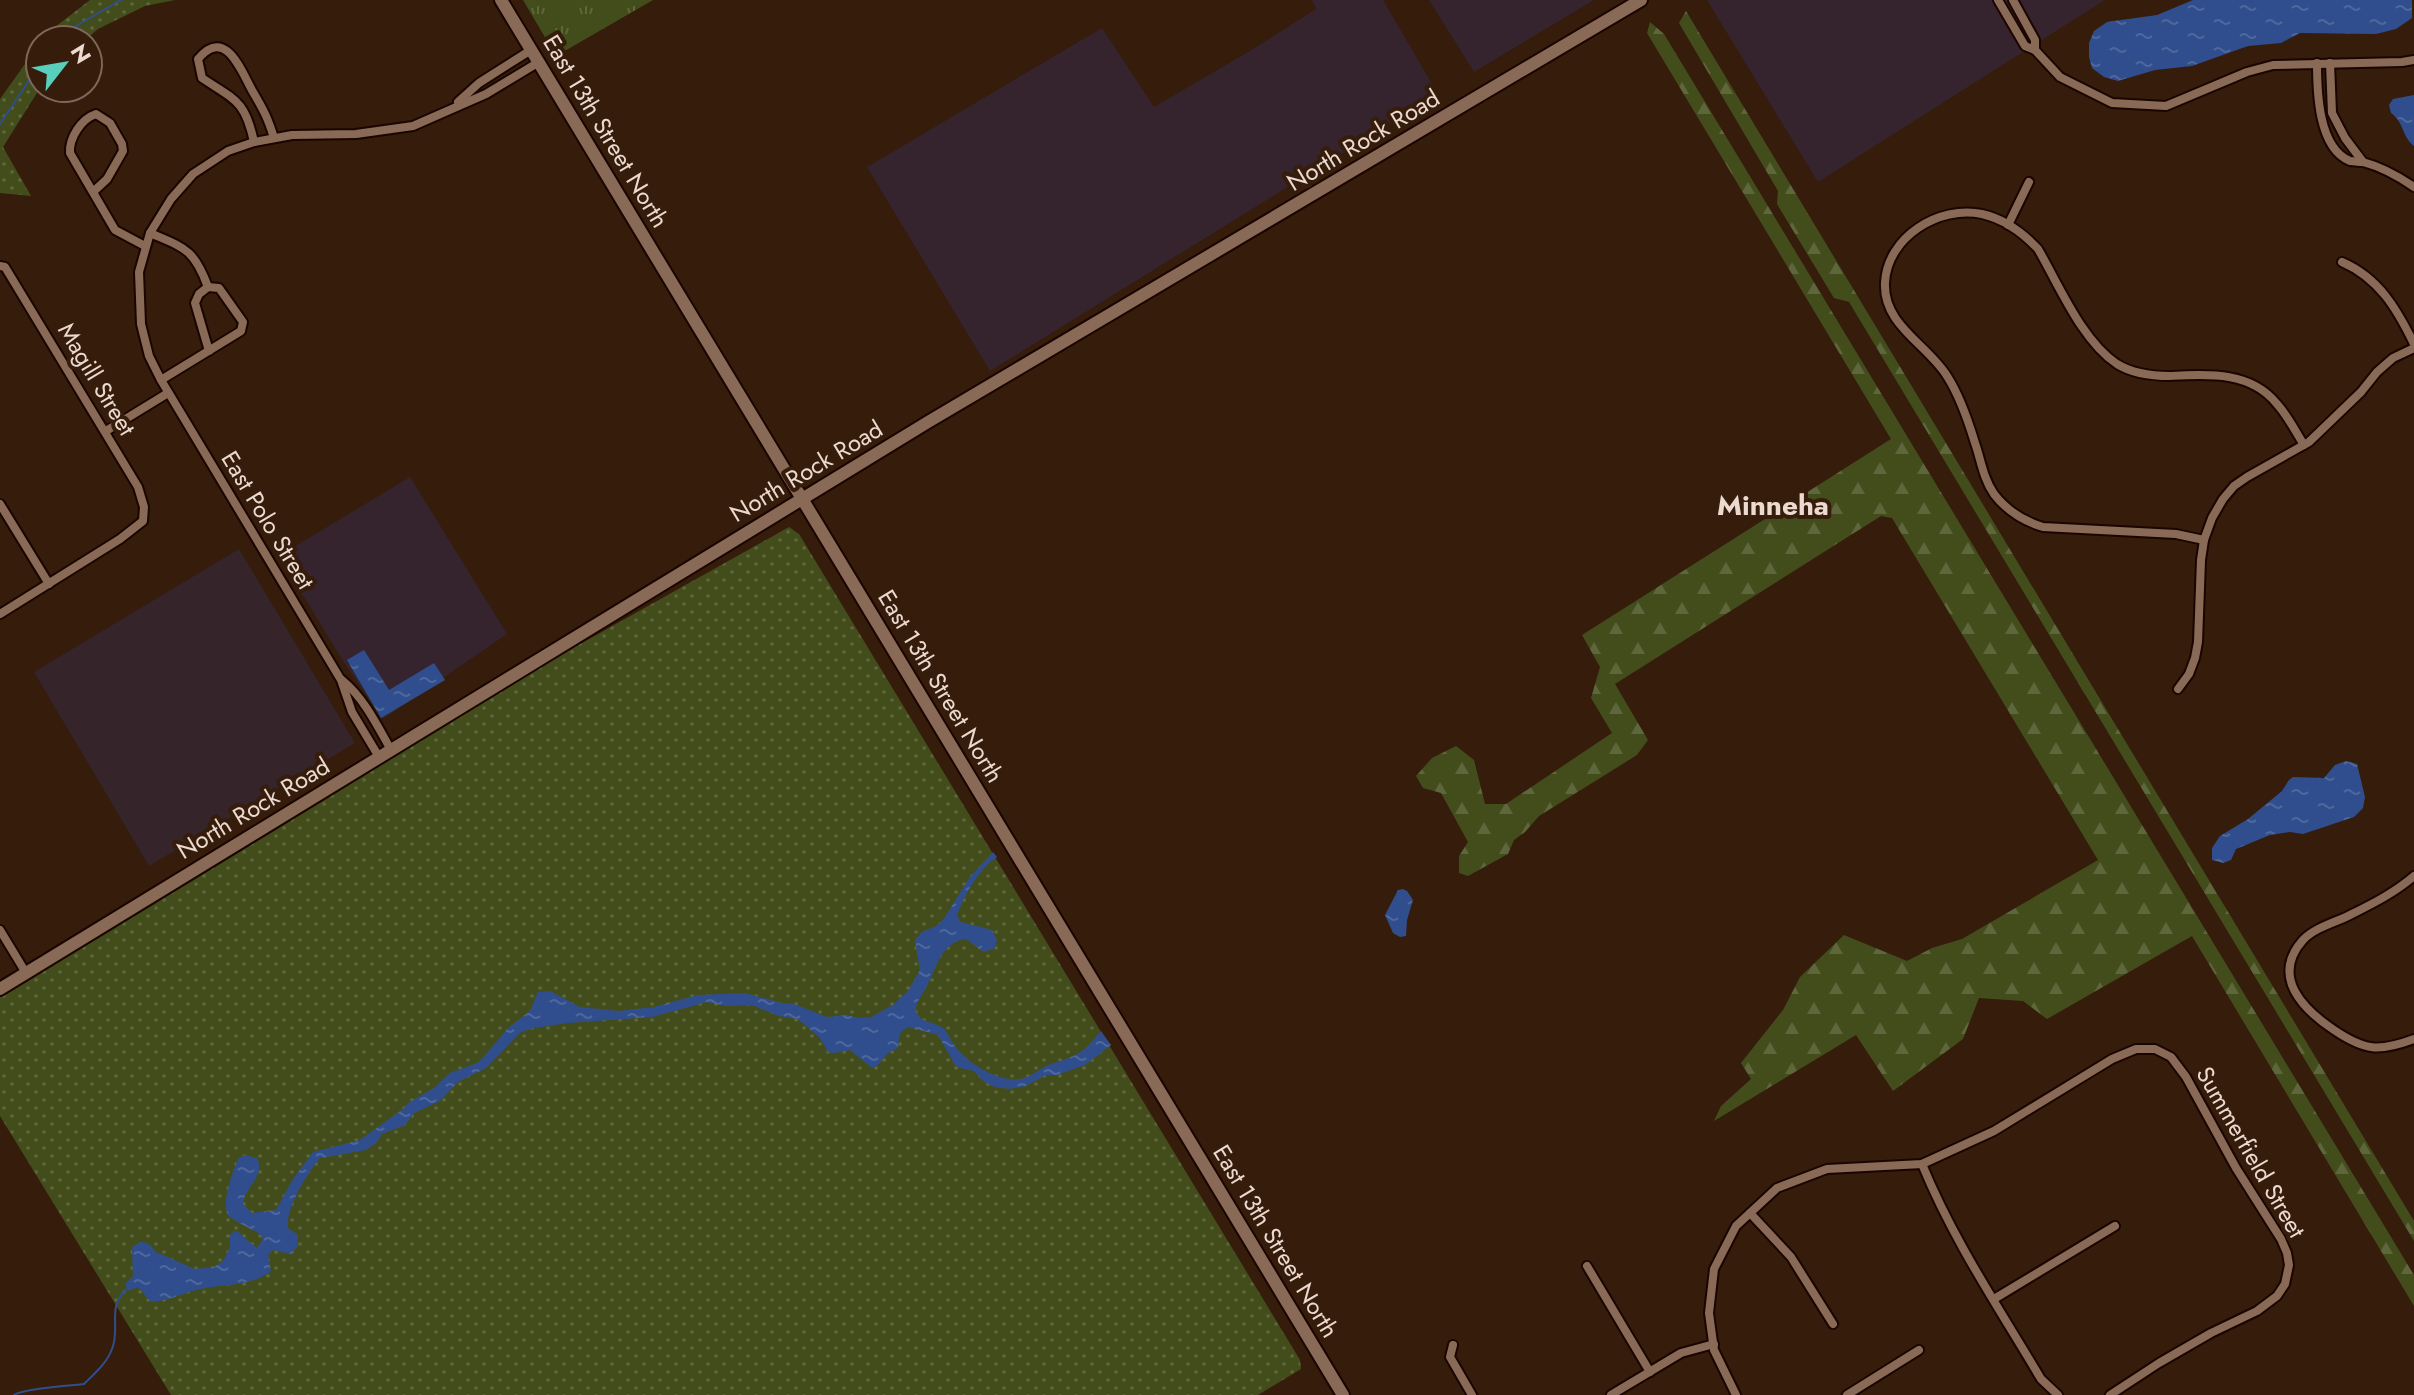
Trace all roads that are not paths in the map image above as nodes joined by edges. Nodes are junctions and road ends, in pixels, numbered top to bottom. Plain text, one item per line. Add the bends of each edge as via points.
1 (501, 0) edge
2 (1641, 0) edge
3 (1998, 0) edge
4 (2013, 0) edge
5 (531, 50) junction
6 (2035, 50) junction
7 (2414, 60) edge
8 (539, 62) junction
9 (2317, 63) junction
10 (2330, 63) junction
11 (451, 108) junction
12 (274, 138) junction
13 (254, 142) junction
14 (2363, 162) junction
15 (2029, 182) dead end
16 (2414, 187) edge
17 (93, 192) junction
18 (2008, 225) junction
19 (150, 233) junction
20 (145, 246) junction
21 (2342, 262) dead end
22 (0, 266) edge
23 (208, 287) junction
24 (2414, 346) edge
25 (209, 351) junction
26 (161, 380) junction
27 (168, 393) junction
28 (106, 431) junction
29 (2304, 445) junction
30 (803, 498) junction
31 (0, 504) edge
32 (2204, 540) junction
33 (49, 584) junction
34 (0, 614) edge
35 (341, 680) junction
36 (2178, 689) dead end
37 (391, 750) junction
38 (379, 757) junction
39 (2414, 876) edge
40 (0, 930) edge
41 (26, 973) junction
42 (0, 989) edge
43 (2413, 1041) edge
44 (1922, 1164) junction
45 (1750, 1213) junction
46 (2115, 1226) dead end
47 (1587, 1266) dead end
48 (1994, 1299) junction
49 (1833, 1324) dead end
50 (1714, 1344) junction
51 (1453, 1345) dead end
52 (1919, 1350) dead end
53 (1650, 1372) junction
54 (1343, 1395) edge
55 (1472, 1395) edge
56 (1611, 1395) edge
57 (1736, 1395) edge
58 (1847, 1395) edge
59 (2058, 1395) edge
60 (2110, 1395) edge

1 - 5 main road, East 13th Street North
2 - 30 main road, North Rock Road
3 - 6 street via 2025,46
4 - 6 street via 2035,40
5 - 8 main road, East 13th Street North
5 - 11 street
6 - 9 street via 2060,77 2112,103 2140,106 2166,106 2273,65
7 - 10 street
8 - 11 street
8 - 30 main road, East 13th Street North
9 - 10 street
9 - 14 street via 2317,98 2331,143 2351,161
10 - 14 street via 2332,113
11 - 12 street, East Polo Street via 413,126
12 - 13 street, East Polo Street
12 - 13 street via 239,63 221,48 210,49 198,59 202,78 237,100
13 - 19 street, East Polo Street via 228,151 193,174
14 - 16 street
15 - 18 street
17 - 17 street via 123,151 110,123 96,114 84,120 69,144
17 - 20 street via 115,230
18 - 29 street via 2038,249 2105,355 2151,376 2209,374 2249,382 2276,402
18 - 32 street via 1965,213 1921,225 1899,244 1885,282 1893,316 1954,388 1991,490 2003,505 2043,527
19 - 20 street, East Polo Street
19 - 23 street via 192,255
20 - 26 street, East Polo Street via 139,272 141,324
21 - 24 street via 2384,292
22 - 28 street, Magill Street
23 - 25 street via 195,303
23 - 25 street via 219,288 243,322 241,331
24 - 29 street via 2377,372
25 - 26 street
26 - 27 street, East Polo Street
27 - 28 street
27 - 35 street, East Polo Street
28 - 33 street, Magill Street via 138,487 143,521
29 - 32 street via 2234,486
30 - 37 main road, North Rock Road
30 - 54 main road, East 13th Street North
31 - 33 street
32 - 36 street via 2198,642 2189,674
33 - 34 street
35 - 37 street, East Polo Street via 364,704
35 - 38 street, East Polo Street via 352,712
37 - 38 main road, North Rock Road
38 - 41 main road, North Rock Road
39 - 43 street via 2381,900 2303,940 2291,971 2302,1004 2350,1041 2377,1049
40 - 41 street
41 - 42 main road, North Rock Road
44 - 45 street via 1827,1169 1777,1188
44 - 48 street via 1960,1244
44 - 60 street, Summerfield Street via 1994,1131 2112,1059 2136,1049 2155,1049 2171,1057 2281,1239 2289,1265 2284,1286 2257,1311
45 - 49 street via 1791,1257
45 - 50 street via 1736,1226 1714,1269 1709,1313
46 - 48 street
47 - 53 street
48 - 59 street via 2041,1379
50 - 53 street via 1681,1353
50 - 57 street
51 - 55 street via 1450,1357
52 - 58 street
53 - 56 street

